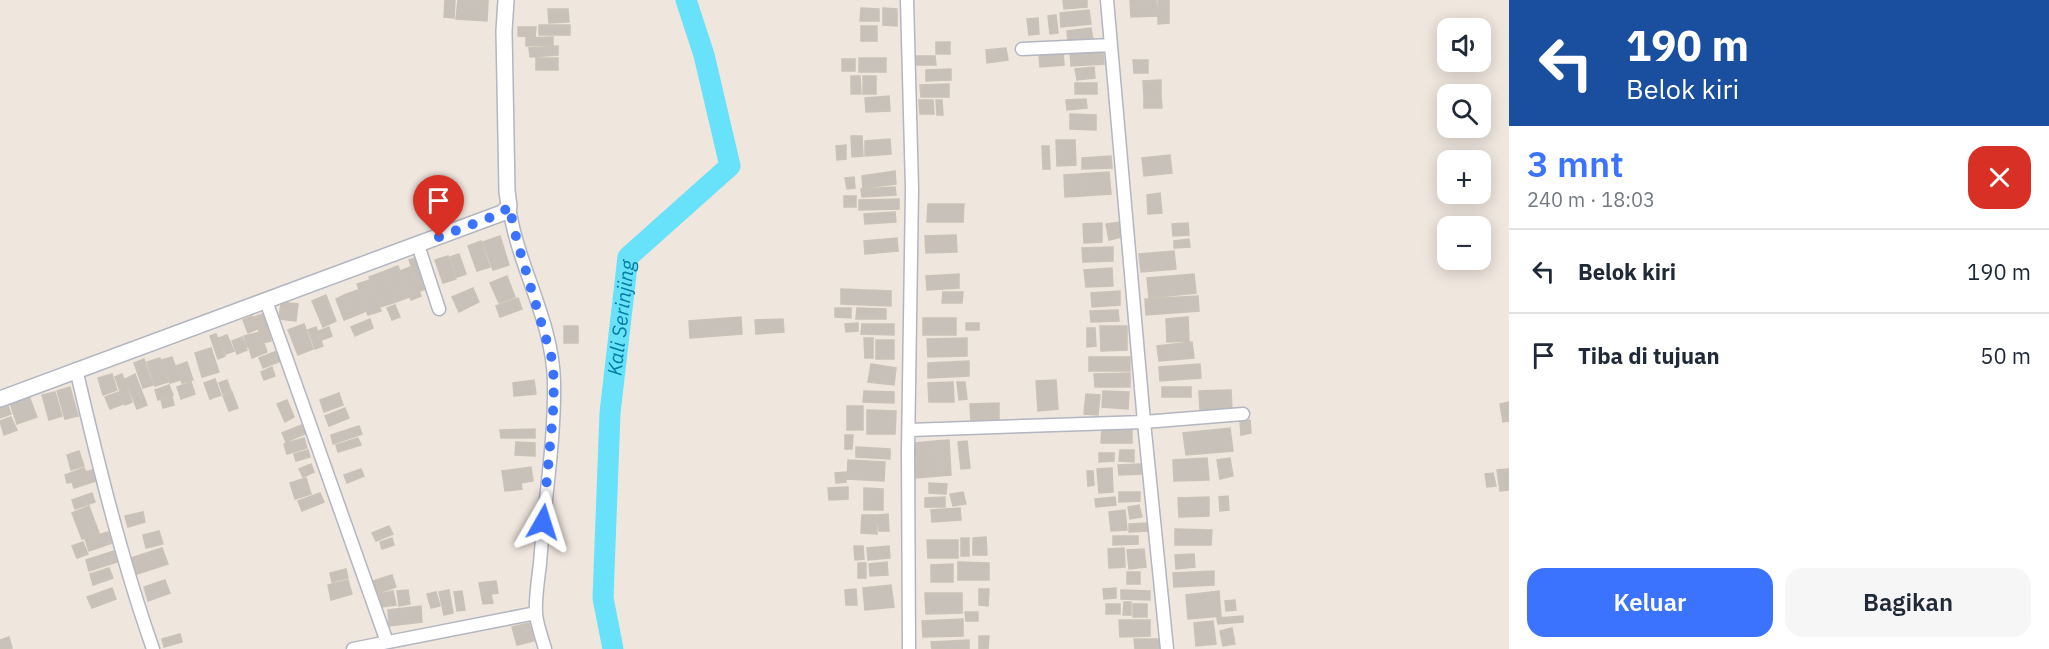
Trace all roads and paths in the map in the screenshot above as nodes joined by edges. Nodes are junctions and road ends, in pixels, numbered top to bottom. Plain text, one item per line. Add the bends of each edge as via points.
1 (506, 0) edge
2 (907, 0) edge
3 (1107, 0) edge
4 (1111, 45) junction
5 (1022, 49) dead end
6 (509, 206) junction
7 (418, 245) junction
8 (266, 301) junction
9 (439, 309) dead end
10 (76, 369) junction
11 (0, 399) edge
12 (1243, 414) dead end
13 (1144, 422) junction
14 (909, 430) junction
15 (536, 614) junction
16 (387, 642) junction
17 (153, 649) edge
18 (353, 649) edge
19 (544, 649) edge
20 (909, 649) edge
21 (1167, 649) edge

1 - 6 street
2 - 14 street via 912,189
3 - 4 street
4 - 5 street
4 - 13 street
6 - 7 street via 502,213
6 - 15 street via 546,333 554,382
7 - 8 street
7 - 9 street
8 - 10 street
8 - 16 street
10 - 11 street
10 - 17 street via 96,455
12 - 13 street
13 - 14 street
13 - 21 street
14 - 20 street
15 - 16 street
15 - 19 street
16 - 18 street

